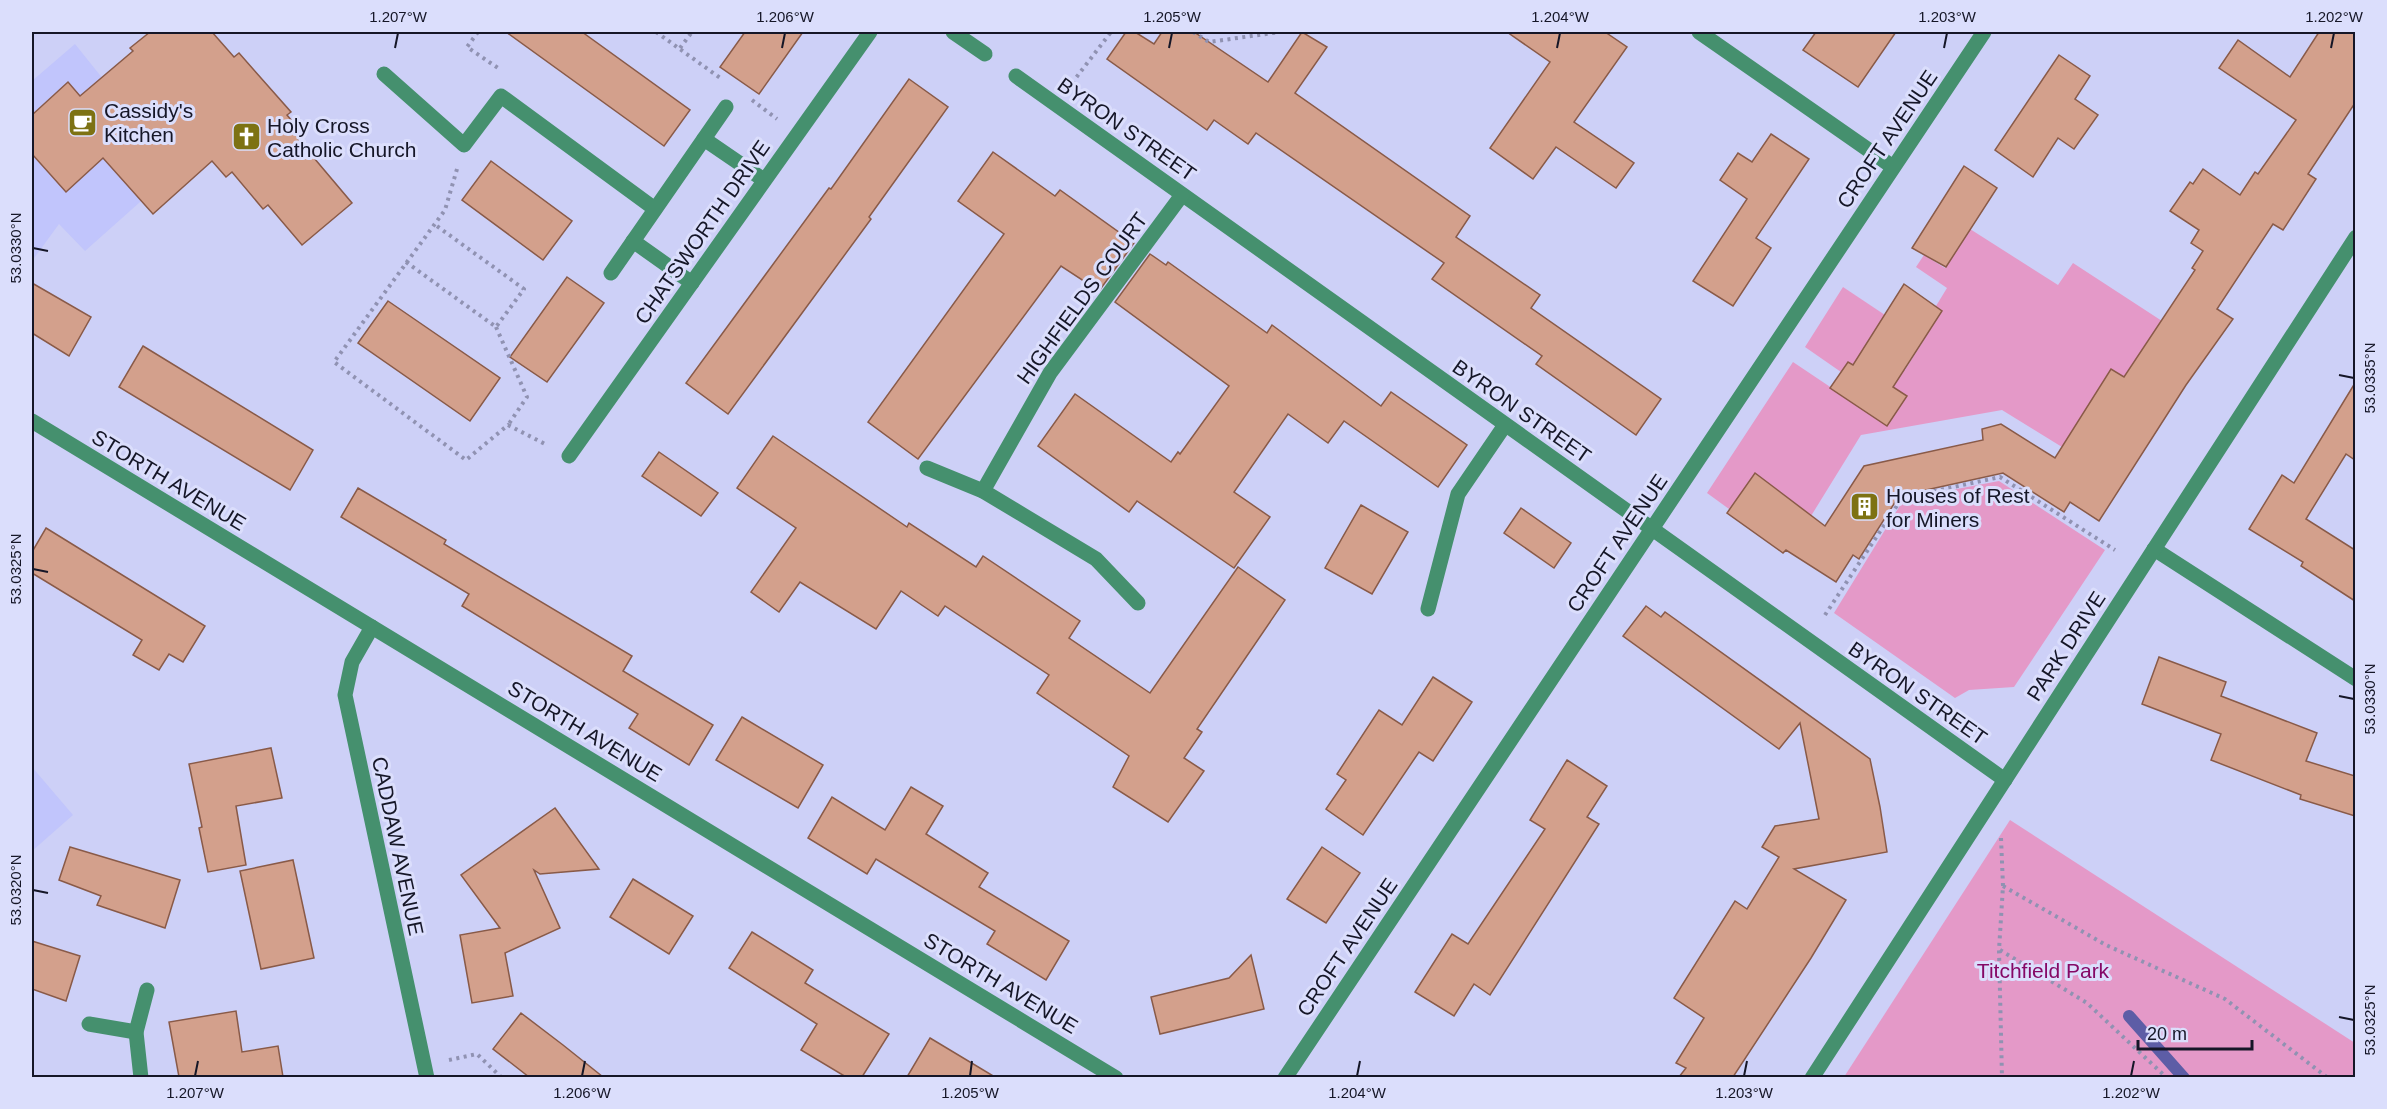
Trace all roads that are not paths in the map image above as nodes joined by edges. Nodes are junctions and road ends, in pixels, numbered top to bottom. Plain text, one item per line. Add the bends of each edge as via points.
1 (870, 32) edge
2 (953, 32) edge
3 (1699, 32) edge
4 (1984, 32) edge
5 (985, 54) dead end
6 (384, 74) dead end
7 (1016, 76) dead end
8 (726, 107) dead end
9 (704, 139) junction
10 (1893, 167) junction
11 (764, 180) junction
12 (1182, 195) junction
13 (655, 209) junction
14 (2355, 237) edge
15 (633, 241) junction
16 (610, 273) dead end
17 (692, 283) junction
18 (32, 421) edge
19 (1505, 425) junction
20 (569, 456) road end
21 (927, 468) dead end
22 (983, 491) junction
23 (1652, 529) junction
24 (2154, 549) junction
25 (1138, 603) dead end
26 (1428, 609) dead end
27 (372, 627) junction
28 (2355, 680) edge
29 (2005, 780) junction
30 (147, 990) dead end
31 (89, 1024) dead end
32 (136, 1032) junction
33 (425, 1072) edge
34 (141, 1077) edge
35 (1116, 1077) edge
36 (1285, 1077) edge
37 (1812, 1077) edge

1 - 11 street, CHATSWORTH DRIVE
2 - 5 street
3 - 10 street
4 - 10 street, CROFT AVENUE
6 - 13 street via 464,145 501,96
7 - 12 street, BYRON STREET
8 - 9 street
9 - 11 street
9 - 13 street
10 - 23 street, CROFT AVENUE
11 - 17 street, CHATSWORTH DRIVE
12 - 19 street, BYRON STREET
12 - 22 street, HIGHFIELDS COURT via 1050,374
13 - 15 street
14 - 24 street, PARK DRIVE
15 - 16 street
15 - 17 street
17 - 20 street, CHATSWORTH DRIVE
18 - 27 street, STORTH AVENUE
19 - 23 street, BYRON STREET
19 - 26 street via 1458,494
21 - 22 street
22 - 25 street via 1096,559
23 - 29 street, BYRON STREET
23 - 36 street, CROFT AVENUE
24 - 28 street
24 - 29 street, PARK DRIVE
27 - 33 street, CADDAW AVENUE via 352,662 345,695
27 - 35 street, STORTH AVENUE
29 - 37 street, PARK DRIVE
30 - 32 street
31 - 32 street
32 - 34 street

